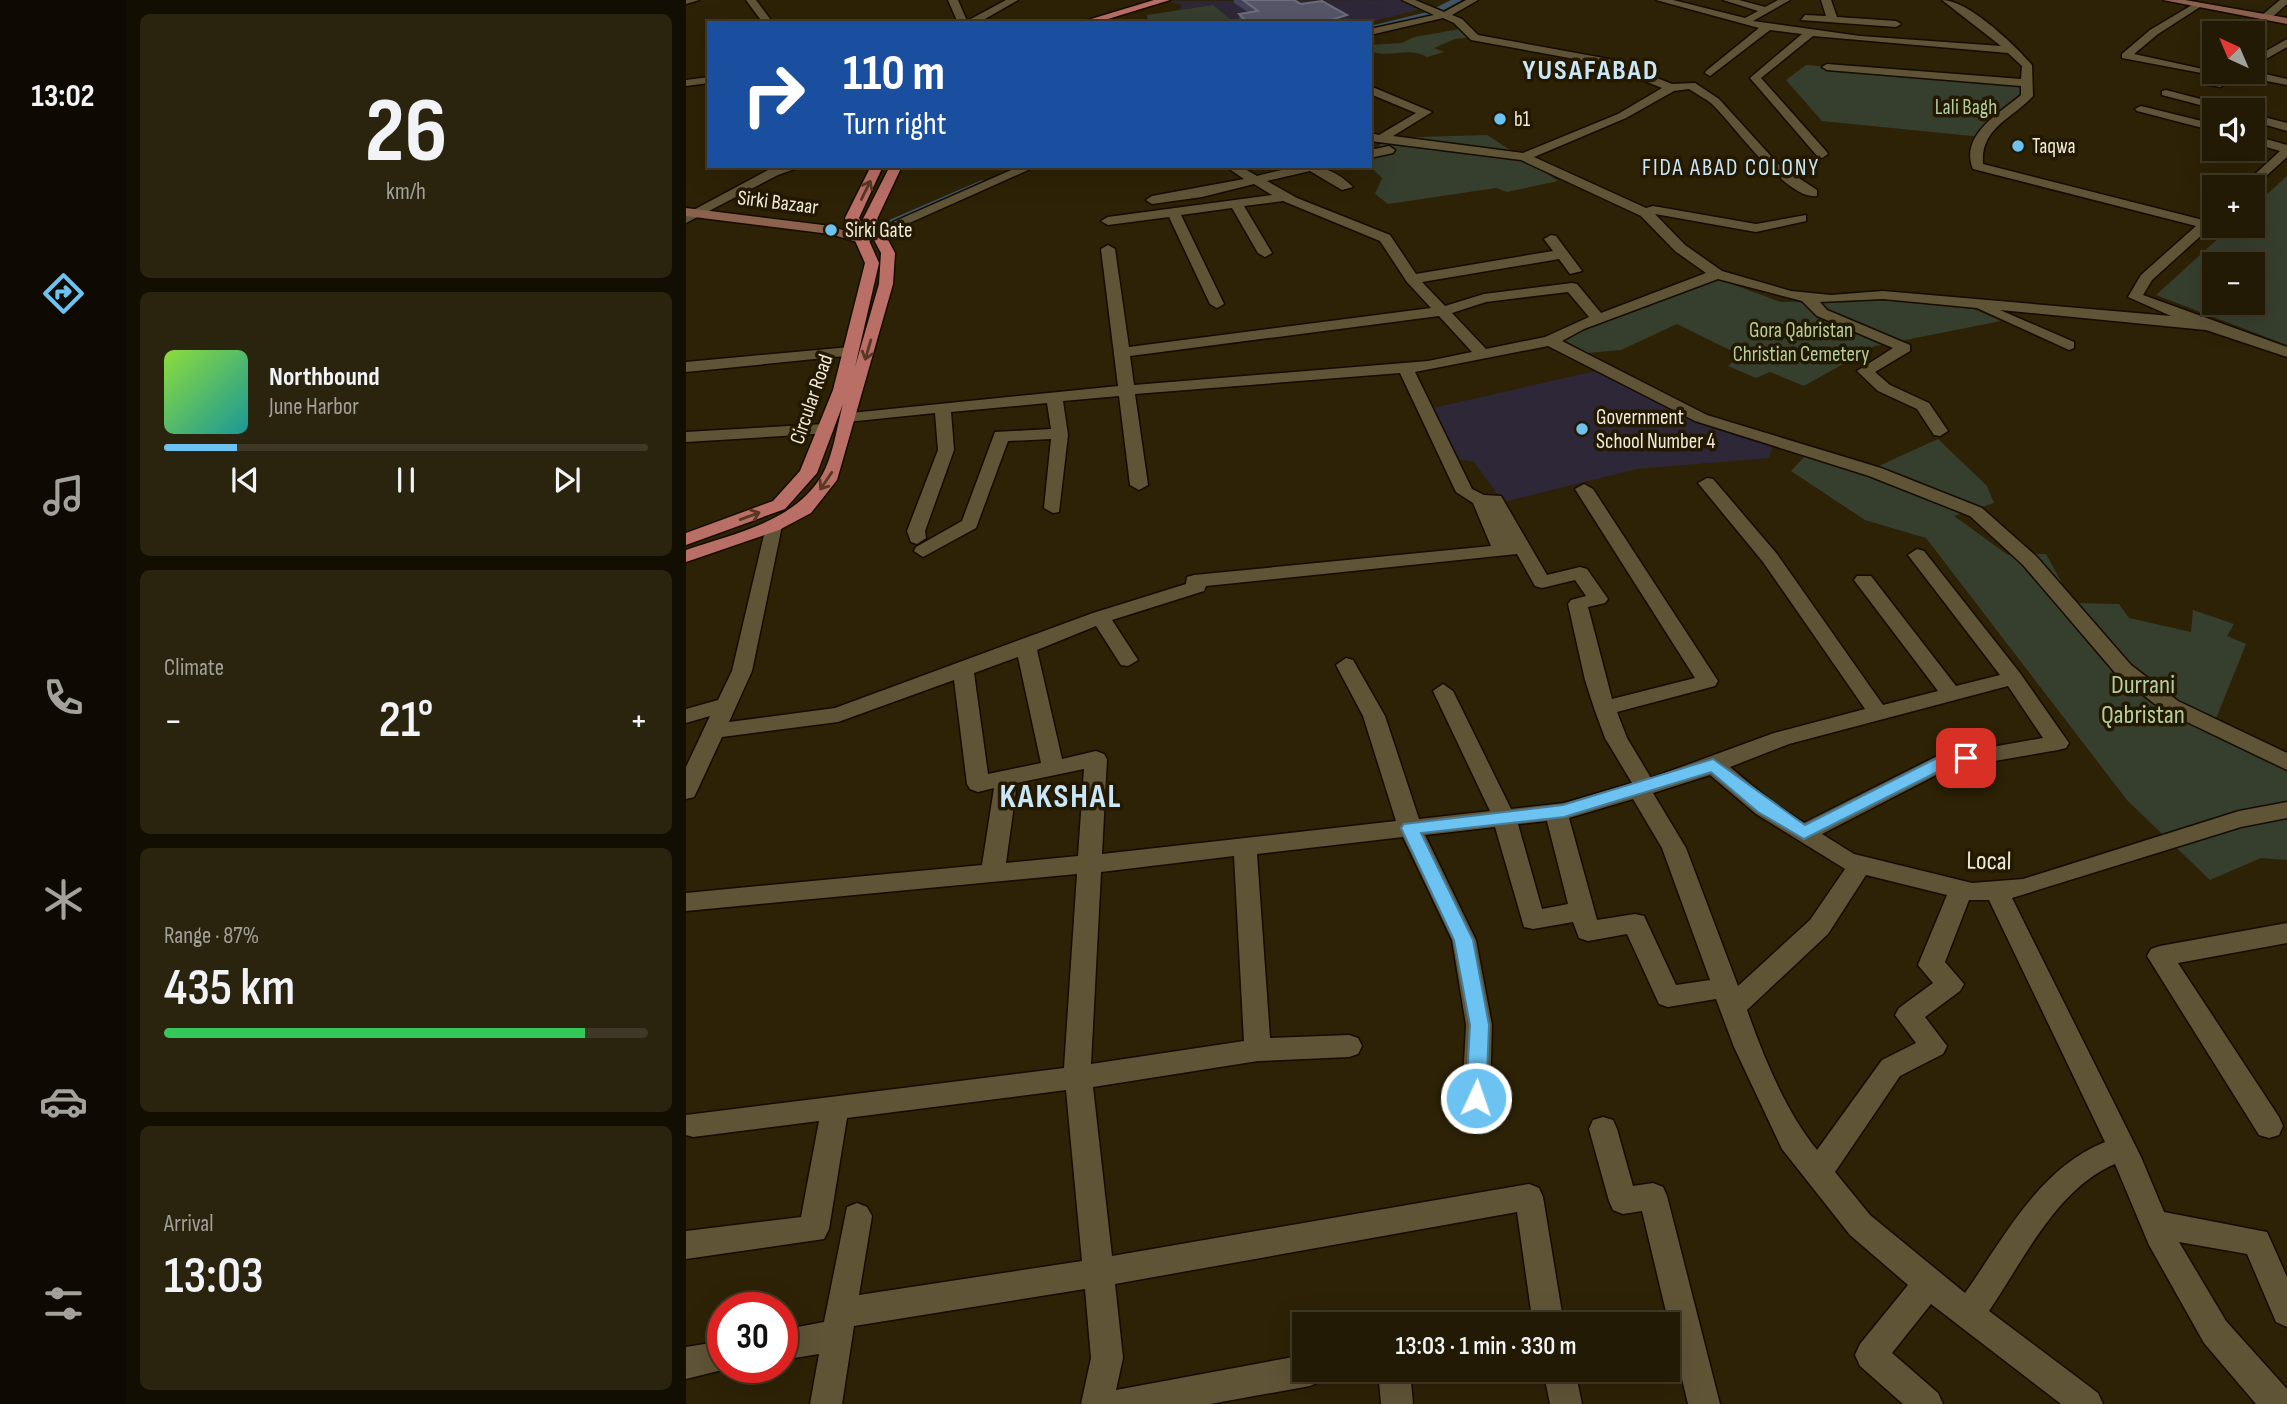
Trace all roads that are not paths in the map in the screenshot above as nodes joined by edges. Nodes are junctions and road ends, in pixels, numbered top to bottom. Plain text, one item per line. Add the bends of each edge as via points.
1 (694, 0) edge
2 (751, 0) edge
3 (953, 0) edge
4 (1013, 0) edge
5 (1144, 0) edge
6 (1165, 0) edge
7 (1407, 0) edge
8 (1450, 0) edge
9 (1473, 0) edge
10 (1661, 0) edge
11 (1728, 0) edge
12 (1785, 0) edge
13 (1826, 0) edge
14 (1947, 0) edge
15 (2168, 0) edge
16 (2286, 0) edge
17 (686, 1) edge
18 (2197, 5) junction
19 (1888, 9) dead end
20 (996, 10) junction
21 (1430, 10) junction
22 (1766, 10) junction
23 (1445, 15) junction
24 (961, 17) edge
25 (2266, 17) junction
26 (1805, 18) dead end
27 (767, 21) edge
28 (974, 21) edge
29 (1073, 21) edge
30 (1090, 21) edge
31 (1746, 21) junction
32 (1833, 21) junction
33 (2287, 21) edge
34 (1372, 24) edge
35 (1896, 24) junction
36 (1767, 27) junction
37 (1372, 32) edge
38 (1810, 33) junction
39 (1860, 39) junction
40 (2287, 41) edge
41 (1905, 42) junction
42 (2011, 50) junction
43 (2265, 55) edge
44 (2001, 63) dead end
45 (2026, 65) junction
46 (2202, 72) edge
47 (1710, 73) dead end
48 (2265, 77) edge
49 (707, 80) edge
50 (2287, 82) edge
51 (686, 83) edge
52 (2029, 83) junction
53 (1671, 88) junction
54 (1372, 90) edge
55 (2166, 93) dead end
56 (2202, 102) edge
57 (2141, 109) dead end
58 (2265, 121) edge
59 (2202, 125) edge
60 (2287, 127) edge
61 (1380, 141) edge
62 (2265, 143) edge
63 (2287, 150) edge
64 (1822, 153) dead end
65 (1524, 157) junction
66 (789, 168) edge
67 (876, 168) edge
68 (895, 168) edge
69 (1026, 168) edge
70 (1234, 168) edge
71 (1304, 168) edge
72 (1316, 168) edge
73 (2260, 175) edge
74 (1253, 180) junction
75 (1347, 187) dead end
76 (1812, 193) dead end
77 (1285, 197) junction
78 (1152, 200) dead end
79 (1236, 204) junction
80 (1173, 212) junction
81 (1646, 213) junction
82 (690, 214) edge
83 (1801, 218) dead end
84 (2202, 219) edge
85 (862, 220) junction
86 (1108, 221) dead end
87 (900, 222) dead end
88 (2202, 228) edge
89 (881, 236) junction
90 (1551, 239) dead end
91 (864, 240) junction
92 (1108, 249) dead end
93 (1265, 253) dead end
94 (1562, 254) junction
95 (1575, 271) dead end
96 (1717, 274) junction
97 (1412, 279) junction
98 (886, 284) junction
99 (866, 285) junction
100 (1807, 297) junction
101 (1978, 303) junction
102 (1217, 304) dead end
103 (1446, 312) junction
104 (1598, 319) junction
105 (2208, 326) junction
106 (1549, 341) junction
107 (2069, 345) dead end
108 (849, 352) junction
109 (2287, 352) edge
110 (1121, 353) junction
111 (1484, 356) junction
112 (686, 368) edge
113 (1406, 369) junction
114 (1125, 391) junction
115 (1054, 397) junction
116 (943, 408) junction
117 (847, 417) junction
118 (824, 429) junction
119 (1940, 431) dead end
120 (1060, 434) junction
121 (686, 437) edge
122 (1707, 483) dead end
123 (1139, 485) dead end
124 (1584, 489) dead end
125 (1053, 508) dead end
126 (773, 526) junction
127 (686, 539) edge
128 (1512, 549) junction
129 (1917, 555) dead end
130 (686, 556) edge
131 (1864, 580) dead end
132 (1100, 617) junction
133 (1026, 647) junction
134 (1128, 660) dead end
135 (1346, 665) dead end
136 (963, 668) junction
137 (2013, 678) junction
138 (1443, 691) dead end
139 (1950, 692) junction
140 (1605, 708) junction
141 (1877, 711) junction
142 (686, 716) edge
143 (720, 718) junction
144 (686, 724) edge
145 (2287, 762) edge
146 (1713, 765) junction
147 (1053, 767) junction
148 (1007, 776) junction
149 (1642, 788) junction
150 (686, 791) edge
151 (2287, 810) edge
152 (1556, 811) junction
153 (1504, 817) junction
154 (1410, 828) junction
155 (1804, 833) junction
156 (1245, 845) junction
157 (1091, 864) junction
158 (1861, 864) junction
159 (993, 872) junction
160 (1961, 889) junction
161 (1996, 890) junction
162 (686, 902) edge
163 (1583, 911) junction
164 (2287, 933) edge
165 (1730, 997) junction
166 (1349, 1046) dead end
167 (1258, 1051) junction
168 (1081, 1077) junction
169 (1476, 1098) dead end
170 (835, 1107) junction
171 (693, 1125) dead end
172 (2269, 1126) dead end
173 (1603, 1129) dead end
174 (2122, 1148) junction
175 (1818, 1172) junction
176 (857, 1216) dead end
177 (2155, 1224) junction
178 (686, 1245) edge
179 (1098, 1273) junction
180 (1929, 1283) junction
181 (1544, 1312) edge
182 (2287, 1312) edge
183 (1969, 1314) junction
184 (839, 1324) junction
185 (798, 1339) edge
186 (707, 1359) edge
187 (686, 1363) edge
188 (1292, 1373) edge
189 (1395, 1382) edge
190 (1561, 1382) edge
191 (826, 1404) edge
192 (1097, 1404) edge
193 (1122, 1404) edge
194 (1397, 1404) edge
195 (1566, 1404) edge
196 (1704, 1404) edge
197 (1927, 1404) edge
198 (2088, 1404) edge
199 (2281, 1404) edge

1 - 17 street
2 - 27 street
3 - 24 street
4 - 20 street
5 - 29 main road
6 - 30 main road
7 - 21 street
8 - 21 street
9 - 23 street
10 - 31 street
11 - 22 street
12 - 22 street
13 - 32 street
14 - 42 street
15 - 18 main road
16 - 25 street
18 - 25 main road
18 - 46 street via 2126,56
19 - 35 street
20 - 24 street
20 - 28 street
21 - 23 street
21 - 34 street
22 - 31 street
23 - 37 street
23 - 53 street via 1475,38 1605,61
25 - 33 main road
26 - 32 street
31 - 36 street
32 - 35 street
35 - 41 street
36 - 38 street
36 - 47 street
38 - 39 street
38 - 64 street via 1755,78
39 - 41 street
39 - 52 street via 1827,67
40 - 43 street
41 - 42 street
42 - 45 street
44 - 45 street
45 - 52 street
48 - 50 street
49 - 51 street
52 - 84 street via 2027,96 1991,121 1977,149 1977,166
53 - 65 street via 1622,116
53 - 76 street via 1691,85 1715,101 1775,168
54 - 61 street via 1426,112
55 - 56 street
57 - 59 street
58 - 60 street
61 - 65 street
62 - 63 street
63 - 73 street
65 - 81 street
66 - 82 street
85 -> 67 main road via 852,218
68 - 85 main road
69 - 87 street
70 - 74 street
71 - 74 street
72 - 75 street
74 - 77 street
74 - 78 street
77 - 79 street
77 - 97 street via 1385,238
79 - 80 street
79 - 93 street
80 - 86 street
80 - 102 street
81 - 83 street via 1653,210 1756,228
81 - 96 street via 1680,248
82 - 91 main road, Sirki Bazaar via 831,230
85 - 89 main road
85 - 91 main road, Circular Road
88 - 105 street via 2146,278 2135,297
89 - 91 main road
89 - 98 main road via 888,253
90 - 94 street
91 - 99 main road, Circular Road via 872,262
92 - 110 street
94 - 95 street
94 - 97 street
96 - 100 street
96 - 104 street
97 - 103 street
98 - 99 main road
98 -> 117 main road
99 - 108 main road, Circular Road
100 - 101 street via 1883,295
100 - 119 street via 1822,313 1905,348 1864,371 1884,388 1923,407
101 - 105 street
101 - 107 street
103 - 104 street via 1484,298 1572,287
103 - 110 street
103 - 111 street
104 - 106 street
105 - 109 street
106 - 111 street
106 - 145 street via 1701,418 1875,472 1976,512 2031,561 2124,670 2171,706
108 - 112 street
108 - 118 main road, Circular Road via 841,390
110 - 114 street
111 - 113 street
113 - 114 street
113 - 128 street via 1465,492 1481,500 1495,500
114 - 115 street
114 - 123 street
115 - 116 street
115 - 120 street
116 - 117 street
116 - 120 street via 946,450 916,531 920,545 970,524 1001,436
117 -> 126 main road via 831,476 805,509
118 - 121 street
127 -> 118 main road, Circular Road via 779,505 808,473
120 - 125 street
122 - 141 street via 1770,558
124 - 140 street via 1708,681
126 - 130 main road
126 - 143 street via 742,671
128 - 132 street via 1194,581 1197,587
128 - 140 street via 1542,582 1580,573 1598,599 1578,604
129 - 137 street
131 - 139 street
132 - 133 street
132 - 134 street
133 - 136 street
133 - 147 street
135 - 154 street via 1374,716
136 - 143 street via 838,715
136 - 148 street via 978,784
137 - 139 street
137 - 155 street via 2058,743 1943,762
138 - 153 street
139 - 141 street
140 - 149 street
141 - 146 street via 1782,738
142 - 143 street
143 - 144 street
143 - 150 street
146 - 149 street
146 - 155 street, Local
147 - 148 street
147 - 157 street via 1096,759
148 - 159 street
149 - 152 street
149 - 165 street via 1674,848
151 - 161 street, Local via 2239,819 2023,888
152 - 153 street
152 - 163 street
153 - 154 street
153 - 163 street via 1533,920
154 - 156 street
154 - 169 street via 1464,940 1479,1025
155 - 158 street, Local via 1847,861
156 - 157 street
156 - 167 street
157 - 159 street
157 - 168 street via 1077,1062
158 - 160 street, Local
158 - 165 street via 1819,927
159 - 162 street
160 - 161 street, Local
160 - 175 street via 1931,965 1951,985 1908,1016 1934,1046 1891,1068
161 - 174 street
163 - 165 street via 1588,931 1635,923 1668,997
164 - 172 street via 2160,956
165 - 175 street via 1747,1047 1792,1140
166 - 167 street
167 - 168 street
168 - 170 street
168 - 179 street
170 - 171 street
170 - 178 street via 814,1229
173 - 196 street via 1623,1201 1653,1196
174 - 177 street
174 - 183 street via 2090,1161 2049,1198
175 - 180 street via 1860,1226
176 - 184 street
177 - 182 street via 2257,1242
177 - 199 street via 2215,1332
179 - 181 street via 1529,1197
179 - 184 street
179 - 192 street via 1107,1358
180 - 183 street
180 - 197 street via 1871,1355
183 - 198 street
184 - 185 street
184 - 191 street
186 - 187 street
188 - 193 street
189 - 194 street
190 - 195 street

